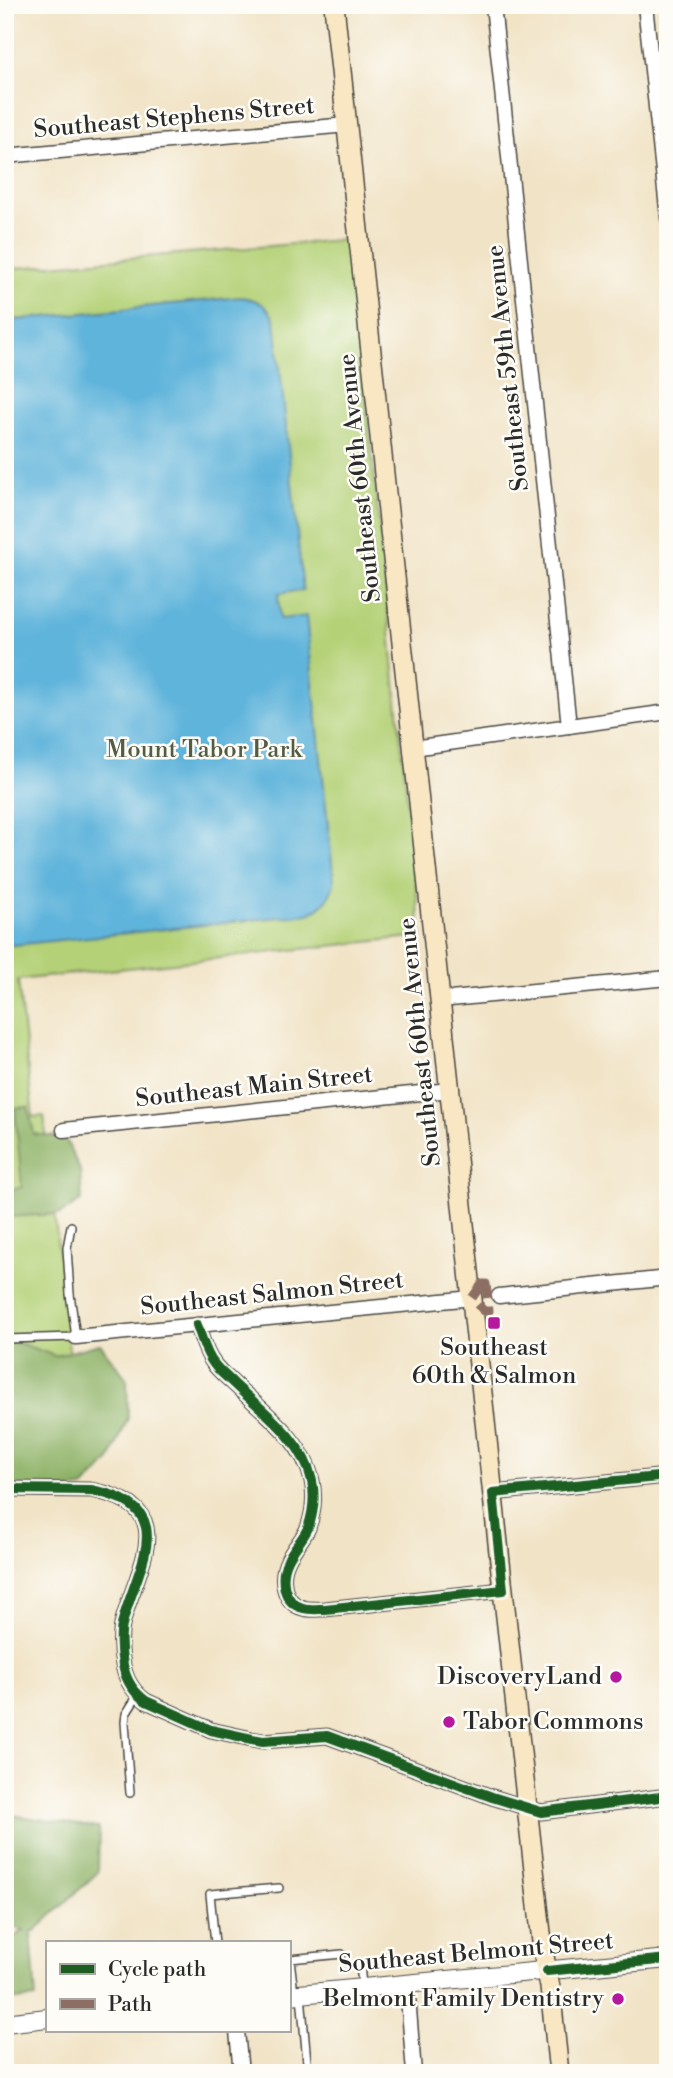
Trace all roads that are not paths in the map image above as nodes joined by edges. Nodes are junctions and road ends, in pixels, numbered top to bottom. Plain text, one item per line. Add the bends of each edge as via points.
1 (334, 5) edge
2 (493, 5) edge
3 (645, 5) edge
4 (347, 125) junction
5 (5, 156) edge
6 (668, 218) edge
7 (668, 712) edge
8 (569, 726) junction
9 (413, 748) junction
10 (668, 978) edge
11 (440, 1000) junction
12 (450, 1090) junction
13 (64, 1130) dead end
14 (71, 1226) dead end
15 (668, 1278) edge
16 (499, 1296) dead end
17 (472, 1298) junction
18 (197, 1325) junction
19 (76, 1337) junction
20 (5, 1339) edge
21 (668, 1476) edge
22 (5, 1489) edge
23 (493, 1493) junction
24 (503, 1590) junction
25 (138, 1695) junction
26 (130, 1793) dead end
27 (668, 1796) edge
28 (527, 1809) junction
29 (279, 1888) dead end
30 (215, 1941) edge
31 (342, 1954) dead end
32 (668, 1959) edge
33 (360, 1963) dead end
34 (547, 1970) junction
35 (407, 1984) junction
36 (362, 1988) junction
37 (294, 1994) edge
38 (46, 2018) edge
39 (5, 2023) edge
40 (237, 2032) edge
41 (241, 2073) edge
42 (309, 2073) edge
43 (414, 2073) edge
44 (559, 2073) edge

1 - 4 main road, Southeast 60th Avenue
2 - 8 street, Southeast 59th Avenue
3 - 6 street
4 - 5 street, Southeast Stephens Street
4 - 9 main road, Southeast 60th Avenue
7 - 8 street
8 - 9 street
9 - 11 main road, Southeast 60th Avenue
10 - 11 street
11 - 12 main road, Southeast 60th Avenue
12 - 13 street, Southeast Main Street
12 - 17 main road, Southeast 60th Avenue
14 - 19 lane via 67,1248
15 - 16 street
17 - 18 street, Southeast Salmon Street
17 - 23 main road, Southeast 60th Avenue
18 - 19 street, Southeast Salmon Street
18 - 24 street via 214,1364 288,1436 304,1458 312,1481 307,1531 283,1571 284,1587 294,1604 324,1609
19 - 20 lane
21 - 23 street
22 - 25 street via 91,1490 132,1506 143,1518 146,1554 124,1616 121,1639 127,1682
23 - 24 main road, Southeast 60th Avenue
24 - 28 main road, Southeast 60th Avenue
25 - 26 lane via 125,1714
25 - 28 street via 211,1730 264,1741 327,1736
27 - 28 street via 553,1812
28 - 34 main road, Southeast 60th Avenue
29 - 30 lane via 210,1894
31 - 37 lane via 290,1959
32 - 34 street, Southeast Belmont Street
33 - 36 lane
34 - 35 street, Southeast Belmont Street
34 - 44 main road, Southeast 60th Avenue
35 - 36 street, Southeast Belmont Street
35 - 43 street
36 - 37 street, Southeast Belmont Street
37 - 42 lane
38 - 39 street
40 - 41 street

